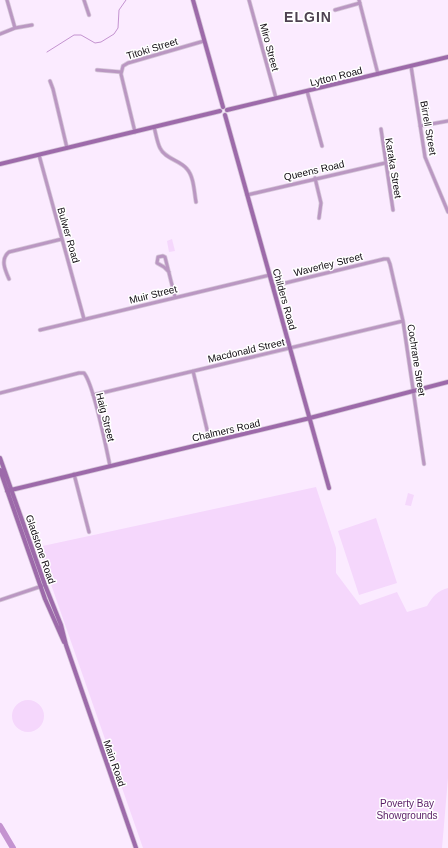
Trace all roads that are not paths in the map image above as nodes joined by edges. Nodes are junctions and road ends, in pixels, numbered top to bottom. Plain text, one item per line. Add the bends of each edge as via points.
1 (7, 0) edge
2 (84, 0) edge
3 (193, 0) edge
4 (249, 0) edge
5 (360, 2) edge
6 (335, 10) dead end
7 (89, 15) dead end
8 (32, 25) dead end
9 (15, 28) junction
10 (0, 34) edge
11 (204, 41) junction
12 (448, 57) edge
13 (411, 66) junction
14 (97, 70) dead end
15 (121, 72) junction
16 (378, 74) junction
17 (50, 81) dead end
18 (307, 91) junction
19 (276, 98) junction
20 (222, 107) junction
21 (227, 110) junction
22 (220, 112) junction
23 (225, 114) junction
24 (448, 121) edge
25 (420, 126) junction
26 (154, 127) junction
27 (380, 129) dead end
28 (135, 132) junction
29 (322, 146) dead end
30 (67, 148) junction
31 (39, 155) junction
32 (385, 163) junction
33 (0, 164) edge
34 (315, 178) junction
35 (247, 195) junction
36 (196, 202) dead end
37 (393, 210) dead end
38 (448, 212) edge
39 (319, 218) dead end
40 (62, 239) junction
41 (388, 259) joint
42 (169, 272) junction
43 (270, 275) junction
44 (9, 279) dead end
45 (273, 286) junction
46 (175, 297) junction
47 (84, 319) junction
48 (403, 321) junction
49 (40, 330) dead end
50 (290, 348) junction
51 (193, 371) junction
52 (448, 382) edge
53 (414, 391) junction
54 (0, 393) edge
55 (93, 395) junction
56 (310, 418) junction
57 (210, 442) junction
58 (0, 458) edge
59 (424, 464) dead end
60 (110, 466) junction
61 (0, 470) edge
62 (74, 474) junction
63 (4, 482) edge
64 (329, 488) dead end
65 (9, 490) junction
66 (89, 532) dead end
67 (43, 585) junction
68 (0, 600) edge
69 (80, 684) joint
70 (136, 848) edge

1 - 9 street
2 - 7 street
3 - 11 street
4 - 19 street, Miro Street
5 - 6 street
5 - 16 street
8 - 9 street
9 - 10 street
11 - 15 street, Titoki Street via 128,62
11 - 20 street
12 - 13 street, Lytton Road
13 - 16 street, Lytton Road
13 - 25 street, Birrell Street
14 - 15 street
15 - 28 street, Titoki Street
16 - 18 street, Lytton Road
17 - 30 street
18 - 19 street, Lytton Road
18 - 29 street
19 - 21 street, Lytton Road
20 - 21 street via 226,107
20 - 22 street
21 - 23 street
22 - 23 street via 222,115
22 - 26 street
23 - 35 street, Childers Road
24 - 25 street
25 - 38 street, Birrell Street via 425,157
26 - 28 street
26 - 36 street via 162,151 190,173
27 - 32 street, Karaka Street
28 - 30 street
30 - 31 street
31 - 33 street
31 - 40 street, Bulwer Road
32 - 34 street, Queens Road
32 - 37 street, Karaka Street
34 - 35 street, Queens Road
34 - 39 street via 321,203
35 - 43 street, Childers Road
40 - 44 street via 6,254 4,262
40 - 47 street, Bulwer Road
41 - 45 street, Waverley Street
41 - 48 street, Cochrane Street
42 - 42 street via 157,263 158,257 165,257
42 - 46 street
43 - 45 street, Childers Road
43 - 46 street, Muir Street
45 - 50 street, Childers Road
46 - 47 street, Muir Street
47 - 49 street, Muir Street
48 - 50 street, Macdonald Street
48 - 53 street, Cochrane Street
50 - 51 street, Macdonald Street
50 - 56 street, Childers Road
51 - 55 street, Macdonald Street
51 - 57 street
52 - 53 street, Chalmers Road
53 - 56 street, Chalmers Road
53 - 59 street, Cochrane Street
54 - 55 street, Haig Street via 79,373 84,374 88,380
55 - 60 street, Haig Street
56 - 57 street, Chalmers Road
56 - 64 street, Childers Road
57 - 60 street, Chalmers Road
58 - 63 street, Gladstone Road
60 - 62 street, Chalmers Road
61 - 63 street, Gladstone Road
62 - 65 street, Chalmers Road
62 - 66 street
63 - 65 street, Gladstone Road
65 - 67 street, Gladstone Road
67 - 68 street
67 - 69 street, Gladstone Road
69 - 70 street, Main Road

